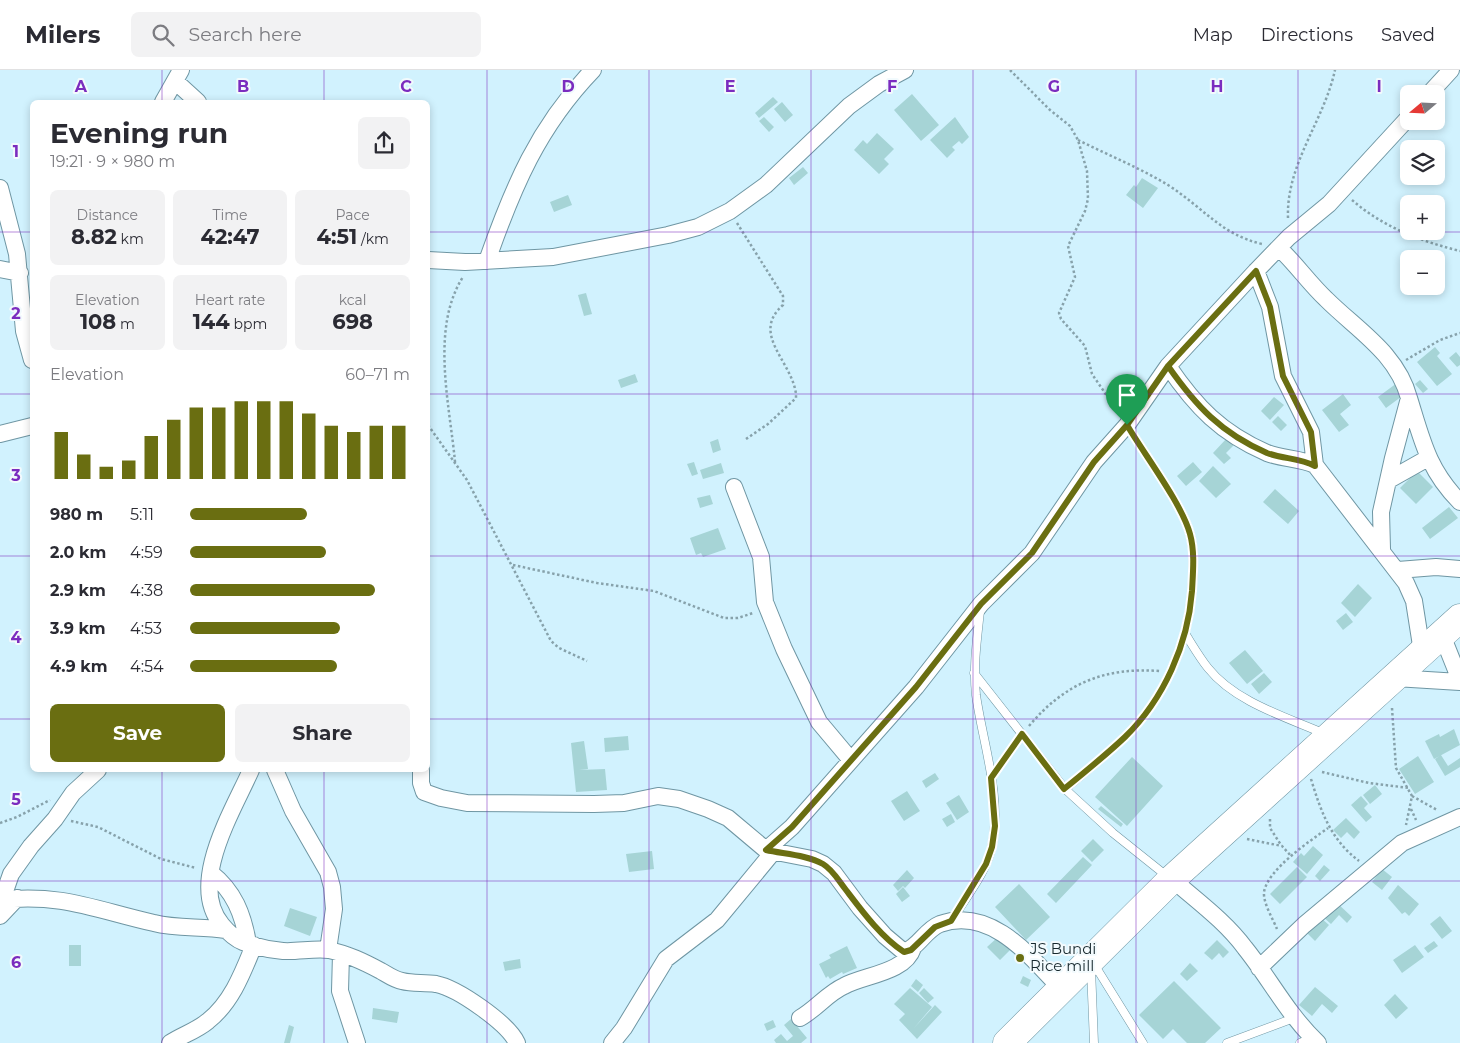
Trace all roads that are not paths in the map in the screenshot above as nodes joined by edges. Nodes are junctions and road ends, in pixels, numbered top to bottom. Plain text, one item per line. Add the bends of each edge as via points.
1 (594, 70) edge
2 (905, 70) edge
3 (1451, 70) edge
4 (178, 75) edge
5 (1437, 85) edge
6 (164, 100) edge
7 (197, 100) edge
8 (1400, 126) edge
9 (0, 188) edge
10 (1284, 243) junction
11 (430, 260) edge
12 (480, 261) junction
13 (0, 269) edge
14 (1256, 271) junction
15 (20, 273) junction
16 (30, 353) edge
17 (1168, 366) junction
18 (1409, 398) junction
19 (1127, 425) junction
20 (30, 426) edge
21 (0, 434) edge
22 (1428, 458) junction
23 (1315, 466) junction
24 (1389, 480) junction
25 (734, 486) dead end
26 (1460, 502) edge
27 (1382, 549) junction
28 (1460, 568) edge
29 (1398, 570) junction
30 (981, 604) junction
31 (1186, 635) junction
32 (1441, 635) edge
33 (974, 673) junction
34 (1392, 681) junction
35 (1460, 681) edge
36 (1330, 736) junction
37 (850, 759) junction
38 (96, 772) edge
39 (250, 772) edge
40 (276, 772) edge
41 (421, 772) edge
42 (1064, 789) junction
43 (1460, 817) edge
44 (770, 851) junction
45 (211, 872) junction
46 (1172, 879) junction
47 (7, 899) edge
48 (0, 916) edge
49 (951, 921) junction
50 (226, 930) junction
51 (251, 944) junction
52 (913, 948) junction
53 (335, 952) junction
54 (1091, 959) junction
55 (1259, 968) junction
56 (1061, 989) junction
57 (800, 1018) dead end
58 (1294, 1018) junction
59 (1310, 1041) edge
60 (170, 1043) edge
61 (357, 1043) edge
62 (517, 1043) edge
63 (612, 1043) edge
64 (1007, 1043) edge
65 (1094, 1043) edge
66 (1143, 1043) edge
67 (1227, 1043) edge

1 - 12 street via 549,122 527,160
2 - 12 street via 849,106 766,185 730,211 683,232 553,256
3 - 5 street
4 - 6 street
4 - 7 street
8 - 10 street via 1330,204
9 - 15 street
10 - 14 street
10 - 18 street via 1300,269 1328,302 1369,336 1394,367
11 - 12 street
13 - 15 street
14 - 17 street
14 - 23 street via 1270,307 1283,376 1311,432
15 - 16 street via 21,312
17 - 19 street
17 - 23 street via 1191,399 1226,431 1268,453
18 - 22 street
18 - 24 street
19 - 30 street via 1094,462 1032,553
19 - 31 lane via 1183,516 1190,534 1194,556
20 - 21 street
22 - 24 street
22 - 26 street via 1442,483
23 - 27 street
24 - 27 street via 1382,512
25 - 37 street via 762,557 765,602 784,650 820,722
27 - 29 street
28 - 29 street
29 - 32 street via 1414,602
30 - 33 lane
30 - 37 street via 916,687
31 - 36 lane via 1208,668 1231,689 1254,703
31 - 42 lane via 1170,672 1126,736
32 - 34 highway
32 - 35 street
33 - 42 lane
33 - 49 lane via 991,778 995,826 986,864
34 - 35 street
34 - 36 highway
36 - 46 highway via 1307,764 1270,790
37 - 44 street
38 - 47 street via 73,793 11,874
39 - 45 street via 219,840
40 - 53 street via 297,818 328,872 332,886
41 - 44 street via 424,792 467,803 624,803 658,796 679,800 728,818
42 - 46 lane
43 - 55 street via 1402,843
44 - 52 street via 824,864 892,942 904,952
44 - 63 street via 717,920 666,959
45 - 50 street via 208,888 210,905 214,916
45 - 51 street via 236,900
46 - 54 highway
46 - 55 street via 1223,923
47 - 48 street
47 - 50 street via 44,897 154,923
49 - 52 street via 935,927
49 - 56 street via 966,920 992,926 1030,956
50 - 51 street
51 - 53 street via 283,951
51 - 60 street via 236,989 197,1029
52 - 57 street via 910,956 900,964 843,986
53 - 61 street via 340,992
53 - 62 street via 355,957 400,981 448,988 495,1018
54 - 56 highway
54 - 65 lane
54 - 66 lane
55 - 58 street
56 - 64 highway
58 - 59 street
58 - 67 lane

